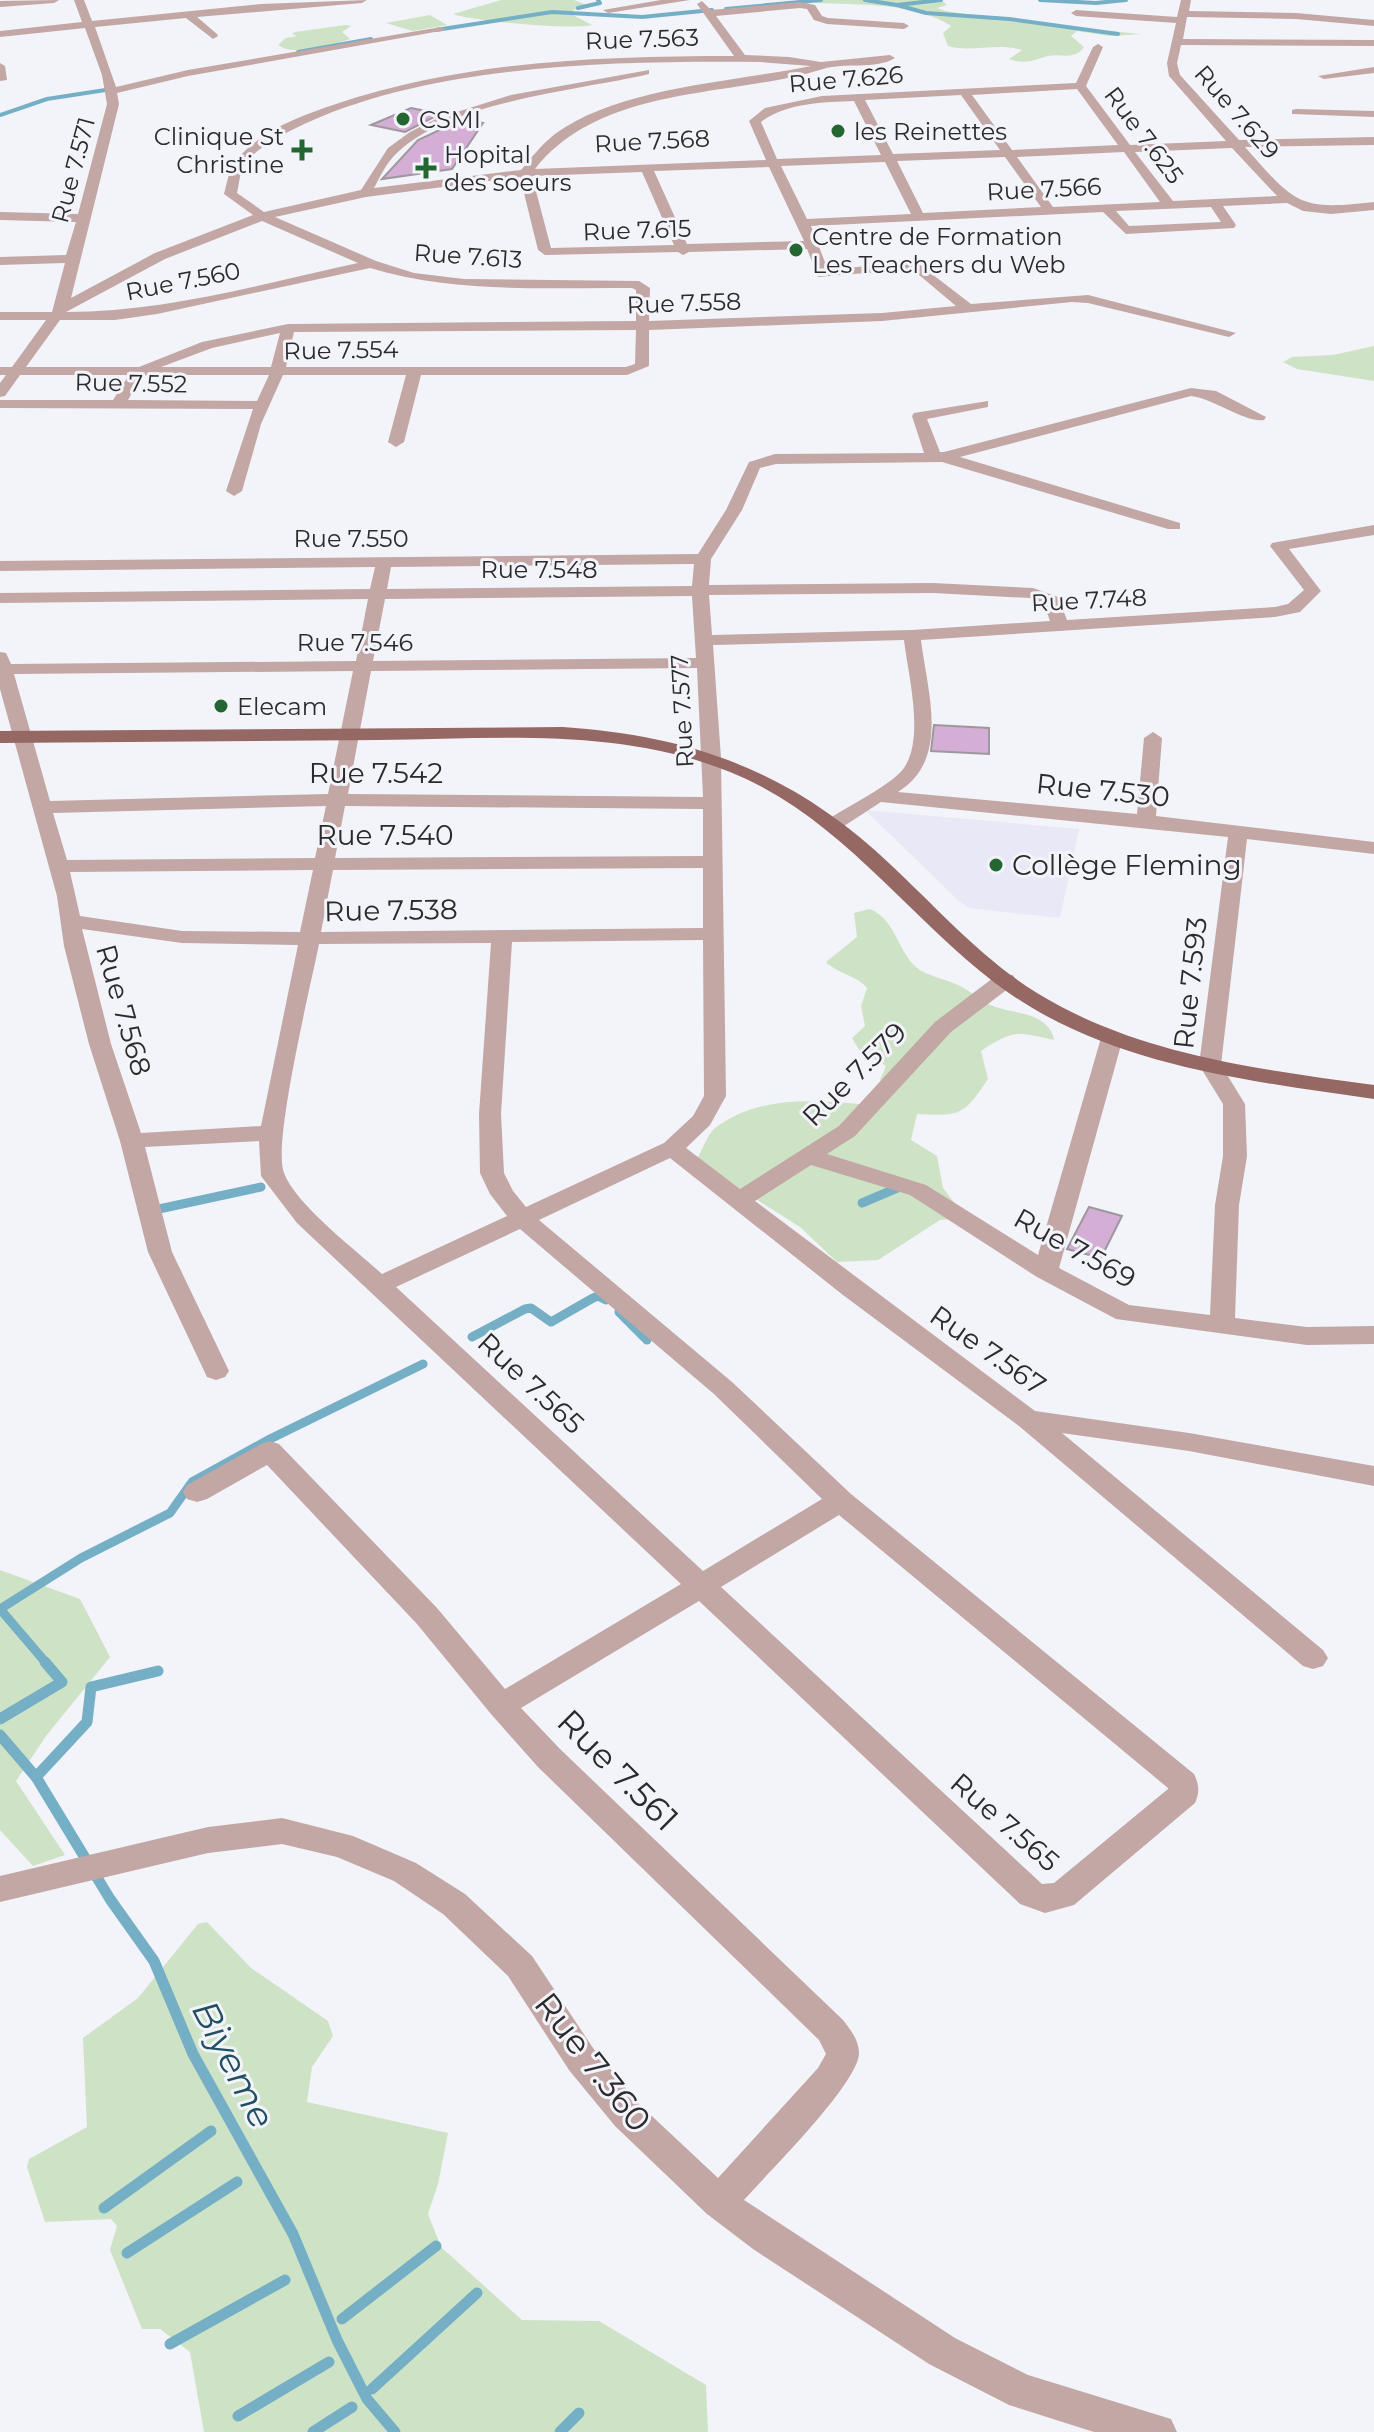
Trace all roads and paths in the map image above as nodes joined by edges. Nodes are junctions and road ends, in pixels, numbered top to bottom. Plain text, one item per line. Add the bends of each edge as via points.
1 (54, 0) edge
2 (79, 0) edge
3 (362, 0) edge
4 (685, 0) edge
5 (698, 0) edge
6 (1186, 0) edge
7 (1280, 0) edge
8 (0, 4) edge
9 (608, 10) dead end
10 (709, 11) junction
11 (1076, 13) dead end
12 (189, 15) junction
13 (1296, 16) junction
14 (1184, 17) junction
15 (1374, 23) edge
16 (904, 26) dead end
17 (89, 27) junction
18 (441, 30) dead end
19 (0, 34) edge
20 (213, 36) dead end
21 (1176, 42) junction
22 (1320, 42) junction
23 (1374, 43) edge
24 (1098, 47) dead end
25 (741, 58) junction
26 (890, 58) dead end
27 (710, 59) junction
28 (818, 66) junction
29 (1374, 70) edge
30 (1324, 76) dead end
31 (1080, 86) junction
32 (111, 91) junction
33 (964, 92) junction
34 (858, 97) junction
35 (1296, 112) dead end
36 (1374, 114) edge
37 (1374, 141) edge
38 (1236, 144) junction
39 (1125, 149) junction
40 (1008, 153) junction
41 (888, 158) junction
42 (774, 162) junction
43 (646, 167) junction
44 (525, 173) junction
45 (366, 193) junction
46 (1287, 199) junction
47 (1215, 204) junction
48 (1170, 206) junction
49 (1374, 206) edge
50 (1107, 209) junction
51 (1050, 211) junction
52 (0, 216) edge
53 (262, 216) junction
54 (919, 217) junction
55 (83, 218) junction
56 (803, 223) junction
57 (810, 245) junction
58 (683, 251) junction
59 (72, 259) junction
60 (0, 261) edge
61 (371, 264) junction
62 (966, 307) junction
63 (58, 313) junction
64 (0, 316) edge
65 (643, 327) junction
66 (288, 328) junction
67 (1229, 333) dead end
68 (445, 349) junction
69 (415, 370) junction
70 (7, 371) edge
71 (143, 372) junction
72 (277, 373) junction
73 (0, 393) edge
74 (0, 404) edge
75 (983, 404) dead end
76 (118, 405) junction
77 (262, 405) junction
78 (1259, 417) dead end
79 (396, 442) dead end
80 (939, 458) junction
81 (234, 491) dead end
82 (1174, 526) dead end
83 (1374, 530) edge
84 (703, 559) junction
85 (384, 562) junction
86 (0, 566) edge
87 (700, 592) junction
88 (377, 594) junction
89 (0, 598) edge
90 (1060, 625) junction
91 (912, 635) junction
92 (705, 640) junction
93 (2, 663) edge
94 (706, 663) junction
95 (364, 666) junction
96 (348, 733) junction
97 (10, 737) edge
98 (1153, 738) dead end
99 (712, 758) junction
100 (877, 796) junction
101 (338, 800) junction
102 (711, 803) junction
103 (42, 807) junction
104 (1146, 821) junction
105 (834, 824) junction
106 (1238, 833) junction
107 (1374, 848) edge
108 (713, 862) junction
109 (325, 863) junction
110 (57, 866) junction
111 (70, 921) junction
112 (713, 934) junction
113 (502, 936) junction
114 (311, 940) junction
115 (1005, 980) junction
116 (1112, 1038) junction
117 (1210, 1065) junction
118 (1374, 1092) edge
119 (271, 1133) junction
120 (132, 1141) junction
121 (672, 1148) junction
122 (811, 1157) junction
123 (738, 1201) junction
124 (522, 1218) junction
125 (1046, 1271) junction
126 (379, 1285) junction
127 (1222, 1326) junction
128 (1374, 1335) edge
129 (216, 1371) dead end
130 (1028, 1419) junction
131 (1374, 1476) edge
132 (197, 1492) dead end
133 (841, 1501) junction
134 (702, 1586) junction
135 (1313, 1658) dead end
136 (501, 1706) junction
137 (0, 1889) edge
138 (719, 2202) junction
139 (1158, 2432) edge

1 - 8 street
2 - 17 street, Rue 7.571
3 - 12 street
4 - 9 street
5 - 10 street
6 - 14 street, Rue 7.629
7 - 13 street
10 - 16 street via 806,6 827,21
10 - 25 street
11 - 14 street
12 - 17 street
12 - 20 street
13 - 14 street
13 - 15 street
13 - 22 street
14 - 21 street, Rue 7.629
17 - 19 street
17 - 32 street, Rue 7.571
18 - 32 street via 202,70
21 - 22 street
21 - 38 street, Rue 7.629 via 1175,76
22 - 23 street
24 - 31 street, Rue 7.625
25 - 27 street, Rue 7.563
25 - 28 street, Rue 7.563
26 - 28 street
27 - 45 street via 465,112 393,149
27 - 53 street, Rue 7.563 via 517,68 318,112 249,149 229,178 230,194
28 - 44 street, Rue 7.563 via 596,117 546,147
29 - 30 street
31 - 33 street, Rue 7.626
31 - 39 street, Rue 7.625
32 - 55 street, Rue 7.571 via 113,104
33 - 34 street, Rue 7.626
33 - 40 street
34 - 41 street
34 - 42 street, Rue 7.626 via 769,110 755,121
35 - 36 street
37 - 38 street, Rue 7.568
38 - 39 street, Rue 7.568
38 - 46 street, Rue 7.629
39 - 40 street, Rue 7.568
39 - 48 street, Rue 7.625
40 - 41 street, Rue 7.568
40 - 51 street
41 - 42 street, Rue 7.568
41 - 54 street
42 - 43 street, Rue 7.568
42 - 56 street, Rue 7.626
43 - 44 street, Rue 7.568
43 - 58 street
44 - 45 street, Rue 7.568
44 - 58 street, Rue 7.615 via 545,250
45 - 53 street, Rue 7.568
46 - 47 street, Rue 7.566
46 - 49 street via 1313,212
47 - 48 street, Rue 7.566
47 - 50 street via 1230,225 1126,230
48 - 50 street, Rue 7.566
50 - 51 street, Rue 7.566
51 - 54 street, Rue 7.566
52 - 55 street
53 - 61 street, Rue 7.613
53 - 63 street, Rue 7.568 via 160,256
54 - 56 street, Rue 7.566
55 - 59 street, Rue 7.571
56 - 57 street, Rue 7.626
57 - 58 street, Rue 7.615
57 - 62 street, Rue 7.626 via 823,274 915,265
59 - 60 street
59 - 63 street, Rue 7.571
61 - 63 street, Rue 7.560 via 157,310 115,316
61 - 65 street, Rue 7.613 via 413,277 464,283 634,284 643,288
62 - 65 street, Rue 7.558 via 882,317
62 - 67 street, Rue 7.558 via 1088,299
63 - 64 street, Rue 7.560
63 - 70 street, Rue 7.568
65 - 68 street, Rue 7.558
65 - 68 street, Rue 7.554 via 643,364 636,369
66 - 68 street, Rue 7.558
66 - 71 street, Rue 7.558 via 254,332
66 - 72 street
68 - 69 street, Rue 7.554
69 - 72 street, Rue 7.554
69 - 79 street
70 - 71 street, Rue 7.554
70 - 73 street, Rue 7.568
71 - 72 street, Rue 7.554
71 - 76 street
72 - 77 street
74 - 76 street, Rue 7.552
75 - 80 street via 919,416
76 - 77 street, Rue 7.552
77 - 81 street
78 - 80 street, Rue 7.577 via 1211,394 1191,392
80 - 82 street
80 - 84 street, Rue 7.577 via 760,461
83 - 90 street, Rue 7.748 via 1278,546 1313,591 1294,608
84 - 85 street, Rue 7.550
84 - 87 street, Rue 7.577
85 - 86 street, Rue 7.550
85 - 88 street, Rue 7.565
87 - 88 street, Rue 7.548
87 - 90 street, Rue 7.548 via 933,588 1033,593 1052,601
87 - 92 street, Rue 7.577
88 - 89 street, Rue 7.548
88 - 95 street, Rue 7.565
90 - 91 street, Rue 7.748
91 - 92 street, Rue 7.748
91 - 100 street via 923,705 915,764 902,781
92 - 94 street, Rue 7.577
93 - 95 street, Rue 7.546
93 - 97 street, Rue 7.568
94 - 95 street, Rue 7.546
94 - 99 street, Rue 7.577
95 - 96 street, Rue 7.565
96 - 97 main road
96 - 99 main road via 595,734 670,745
96 - 101 street, Rue 7.565
97 - 103 street, Rue 7.568
98 - 104 street
99 - 102 street, Rue 7.577
99 - 105 main road via 798,799
100 - 104 street, Rue 7.530
100 - 105 street
101 - 102 street, Rue 7.542
101 - 103 street, Rue 7.542
101 - 109 street, Rue 7.565
102 - 108 street, Rue 7.577
103 - 110 street, Rue 7.568
104 - 106 street, Rue 7.530
105 - 115 main road
106 - 107 street, Rue 7.530
106 - 117 street, Rue 7.593
108 - 109 street, Rue 7.540
108 - 112 street, Rue 7.577
109 - 110 street, Rue 7.540
109 - 114 street, Rue 7.565
110 - 111 street, Rue 7.568
111 - 114 street, Rue 7.538 via 182,937
111 - 120 street, Rue 7.568 via 100,1044
112 - 113 street, Rue 7.538
112 - 121 street, Rue 7.577 via 715,1096 702,1120
113 - 114 street, Rue 7.538
113 - 124 street, Rue 7.565 via 491,1159 502,1194
114 - 119 street, Rue 7.565
115 - 116 main road
115 - 122 street, Rue 7.579 via 943,1027 847,1131
116 - 117 main road
116 - 125 street
117 - 118 main road
117 - 127 street, Rue 7.593 via 1234,1104
119 - 120 street
119 - 126 street, Rue 7.565 via 269,1162 286,1196
120 - 129 street, Rue 7.568 via 160,1252
121 - 123 street, Rue 7.567
121 - 124 street, Rue 7.577
122 - 123 street, Rue 7.579
122 - 125 street, Rue 7.569 via 918,1190
123 - 130 street, Rue 7.567
124 - 126 street, Rue 7.577
124 - 133 street, Rue 7.565 via 723,1388
125 - 127 street, Rue 7.569 via 1125,1313
126 - 134 street, Rue 7.565
127 - 128 street, Rue 7.569 via 1307,1336
130 - 131 street, Rue 7.567
130 - 135 street
132 - 136 street, Rue 7.561 via 270,1451 427,1616
133 - 134 street
133 - 134 street, Rue 7.565 via 1183,1783 1184,1794 1063,1895 1045,1899 1031,1894
134 - 136 street
136 - 138 street, Rue 7.561 via 841,2044 843,2055 830,2079
137 - 138 street, Rue 7.360 via 208,1840 282,1831 342,1845 405,1872 454,1904 520,1966 581,2059 627,2115
138 - 139 street, Rue 7.360 via 942,2351 1022,2392

